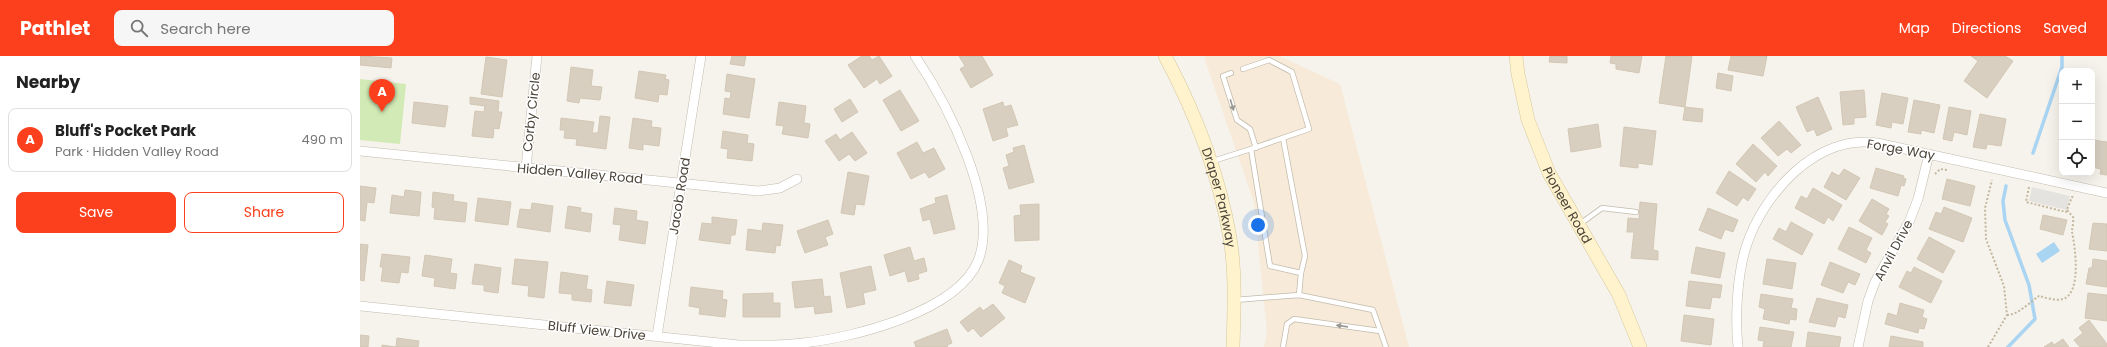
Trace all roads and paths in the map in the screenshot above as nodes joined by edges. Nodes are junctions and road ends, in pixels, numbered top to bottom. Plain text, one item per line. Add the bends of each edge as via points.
1 (537, 56) edge
2 (701, 56) edge
3 (916, 56) edge
4 (1165, 56) edge
5 (1516, 56) edge
6 (1243, 69) dead end
7 (1231, 73) dead end
8 (1283, 138) junction
9 (1254, 148) junction
10 (360, 151) edge
11 (1929, 154) junction
12 (1211, 162) junction
13 (526, 168) junction
14 (1948, 170) dead end
15 (1934, 177) dead end
16 (797, 179) dead end
17 (1999, 181) dead end
18 (681, 182) junction
19 (2022, 186) dead end
20 (2107, 193) edge
21 (2078, 199) dead end
22 (2067, 210) junction
23 (1636, 212) dead end
24 (1579, 225) junction
25 (1302, 273) junction
26 (1300, 295) junction
27 (1235, 300) junction
28 (360, 306) edge
29 (2007, 315) junction
30 (1380, 331) junction
31 (657, 336) junction
32 (1233, 347) edge
33 (1283, 347) edge
34 (1386, 347) edge
35 (1640, 347) edge
36 (1738, 347) edge
37 (1858, 347) edge
38 (1988, 347) edge

1 - 13 street, Corby Circle
2 - 18 street, Jacob Road
3 - 31 street, Bluff View Drive via 955,126 976,187 983,218 984,241 977,262 968,277 955,291 937,304 874,328 841,337 804,343 739,345
4 - 12 street, Draper Parkway via 1181,85
5 - 24 street, Pioneer Road via 1528,120 1549,173
6 - 8 lane via 1269,60 1292,72 1309,129
7 -> 9 lane via 1223,76 1237,120 1250,129
8 - 9 lane
8 - 25 lane via 1305,256
9 - 12 lane
9 - 25 lane via 1270,266
10 - 13 street, Hidden Valley Road
11 - 20 street, Forge Way
11 - 36 street, Forge Way via 1868,142 1848,143 1823,152 1788,180 1762,212 1752,229 1746,248 1738,300
11 - 37 street, Anvil Drive via 1918,199 1909,222 1875,282 1868,301
12 - 27 street, Draper Parkway via 1230,239
13 - 18 street, Hidden Valley Road
14 - 15 path via 1940,169
16 - 18 street, Hidden Valley Road via 780,188 758,191
17 - 29 path via 1992,180 1985,208 1986,239 2004,286
18 - 31 street, Jacob Road
19 - 22 path via 2029,187 2026,202 2066,212
21 - 22 path via 2072,197
22 - 29 path via 2073,217 2072,232 2076,245 2074,282 2068,296 2063,299 2039,296 2012,315
23 - 24 lane via 1602,208
24 - 35 street, Pioneer Road via 1619,295
25 - 26 lane
26 - 27 lane
26 - 30 lane via 1373,310
27 - 32 street, Draper Parkway
28 - 31 street, Bluff View Drive
29 - 38 path
30 -> 33 lane via 1294,319 1287,324
30 - 34 lane

